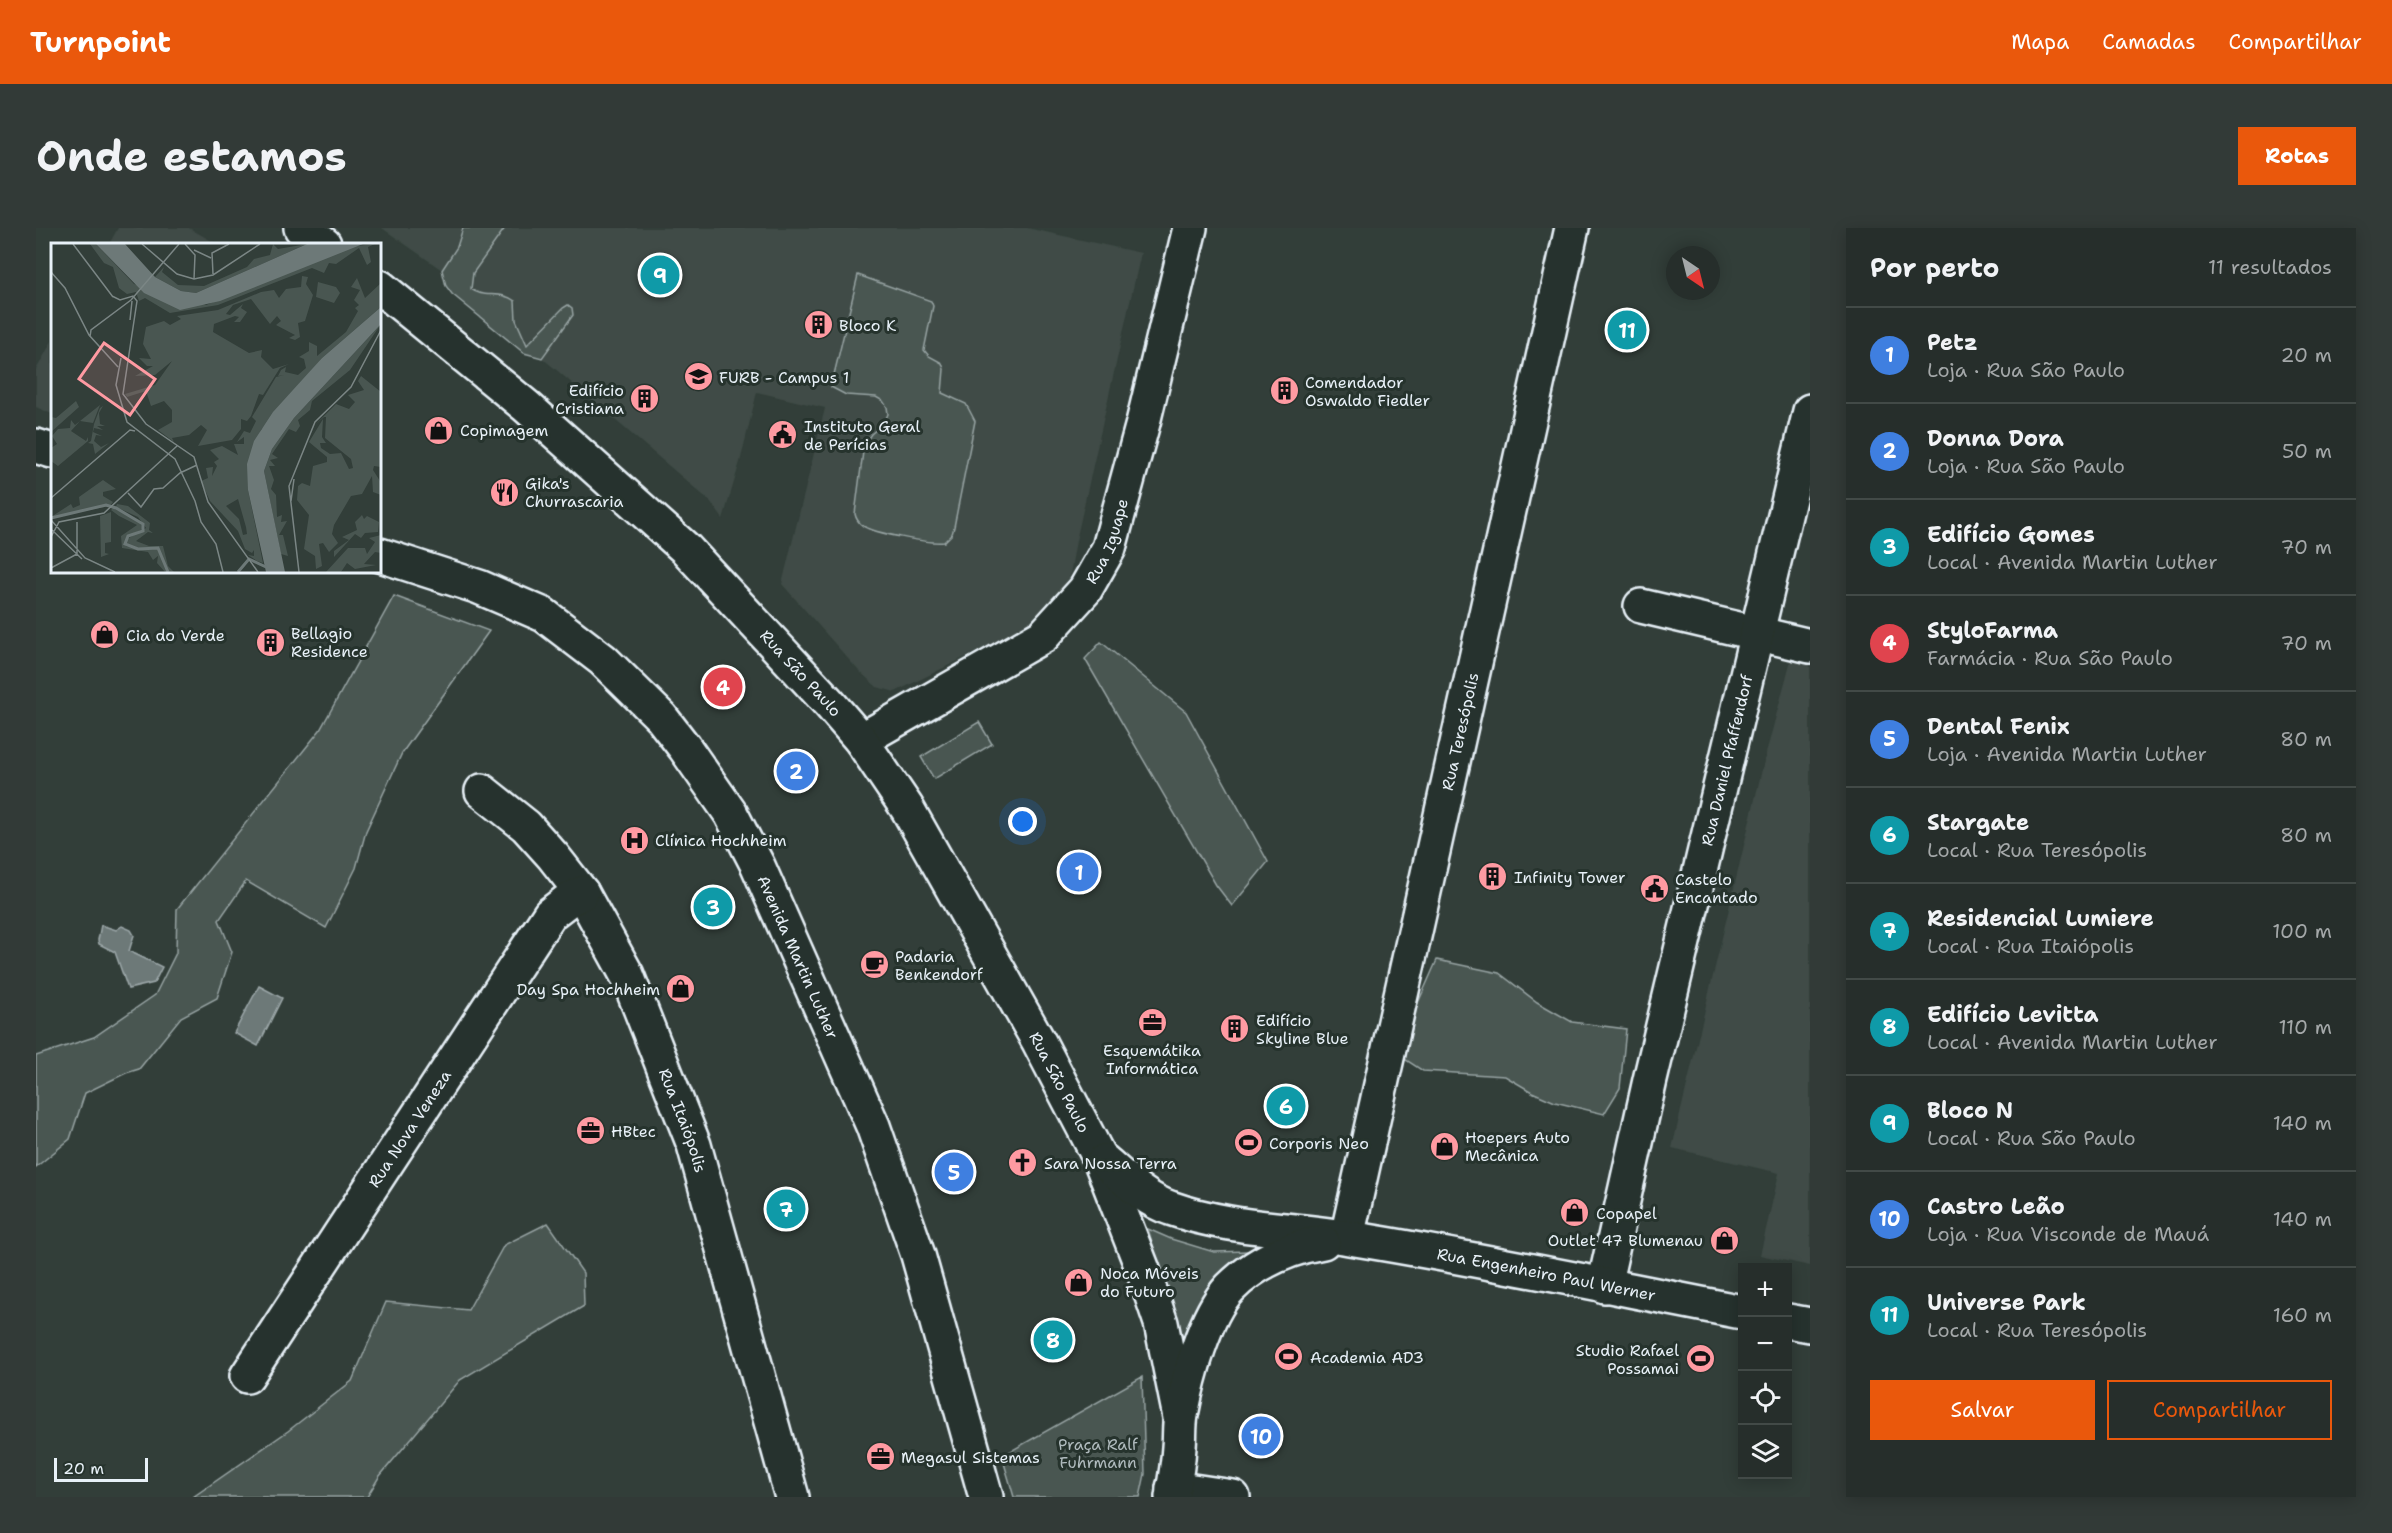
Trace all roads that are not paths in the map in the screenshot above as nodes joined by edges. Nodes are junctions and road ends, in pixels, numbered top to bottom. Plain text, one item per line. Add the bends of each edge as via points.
1 (301, 228) edge
2 (1190, 228) edge
3 (1572, 228) edge
4 (323, 243) edge
5 (381, 288) edge
6 (1810, 411) edge
7 (36, 446) edge
8 (51, 451) edge
9 (381, 555) edge
10 (1641, 606) dead end
11 (1756, 634) junction
12 (1810, 646) edge
13 (861, 740) junction
14 (482, 791) dead end
15 (582, 893) junction
16 (1100, 1157) junction
17 (1347, 1238) junction
18 (1604, 1286) junction
19 (1738, 1311) edge
20 (1792, 1322) edge
21 (1810, 1325) edge
22 (247, 1376) dead end
23 (1180, 1417) junction
24 (1172, 1492) edge
25 (792, 1497) edge
26 (986, 1497) edge
27 (1233, 1497) edge

1 - 4 street
2 - 13 street, Rua Iguape via 1109,548 1085,590 1043,636
3 - 17 street, Rua Teresópolis
5 - 13 street, Rua São Paulo via 526,406 679,543
6 - 11 street, Rua Daniel Pfaffendorf
7 - 8 street
9 - 26 street, Avenida Martin Luther via 479,587 544,615 603,660 661,717 731,814 758,866 873,1126 918,1255
10 - 11 street
11 - 12 street
11 - 18 street, Rua Daniel Pfaffendorf
13 - 16 street, Rua São Paulo via 907,808
14 - 15 street, Rua Itaiópolis via 526,826
15 - 22 street, Rua Nova Veneza via 550,914
15 - 25 street, Rua Itaiópolis via 627,975 694,1145
16 - 17 street, Rua São Paulo via 1136,1189 1168,1208 1252,1228
16 - 23 street, Rua São Paulo via 1161,1323
17 - 18 street, Rua Engenheiro Paul Werner
17 - 23 street, Rua São Paulo via 1300,1246 1264,1262 1230,1289 1196,1353
18 - 19 street, Rua Engenheiro Paul Werner
20 - 21 street
23 - 24 street, Rua São Paulo
24 - 27 street

